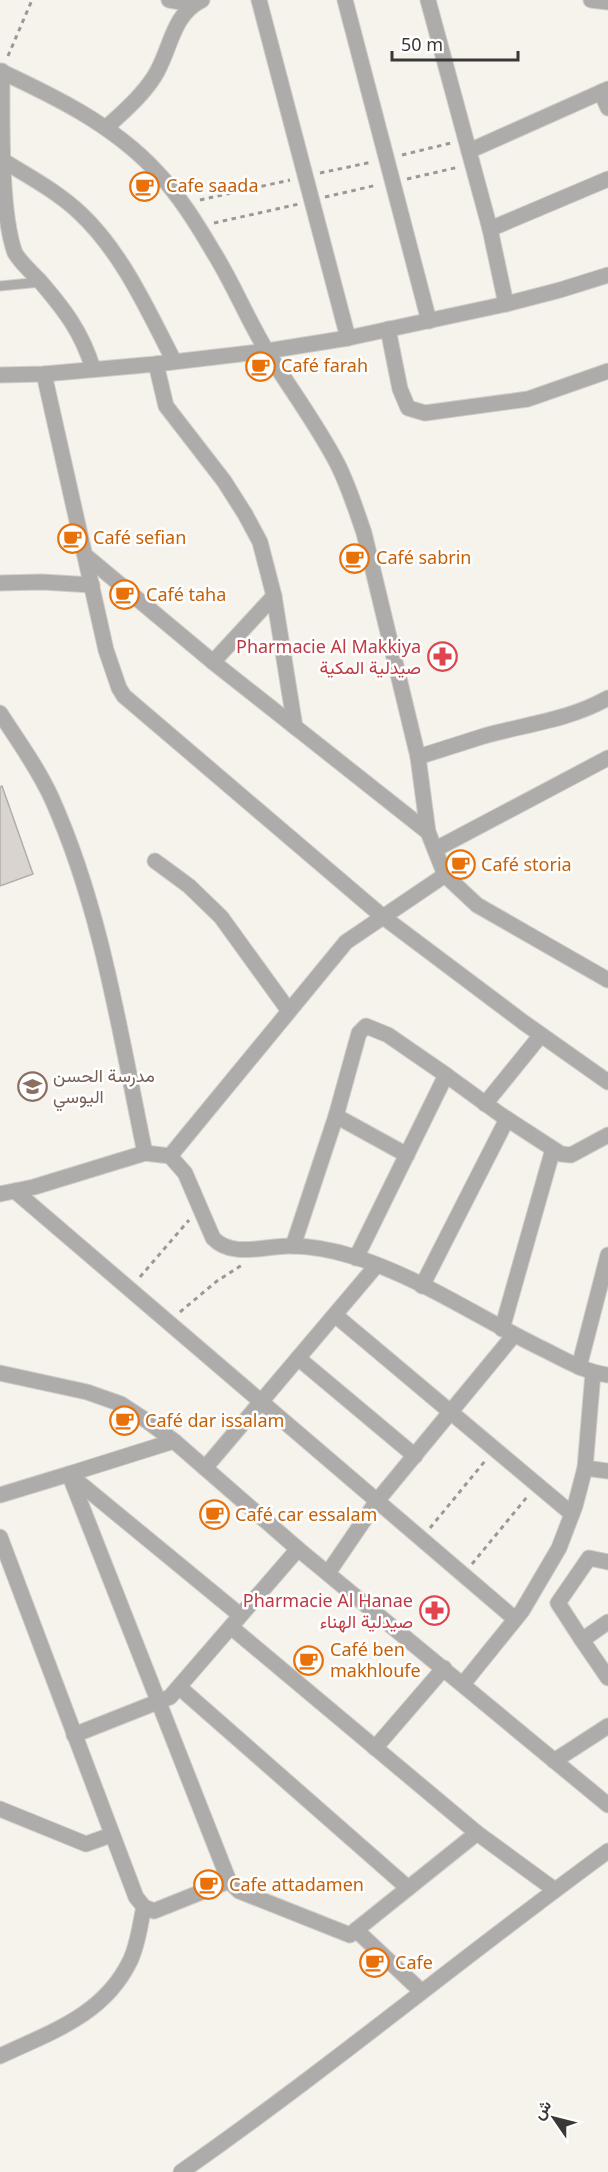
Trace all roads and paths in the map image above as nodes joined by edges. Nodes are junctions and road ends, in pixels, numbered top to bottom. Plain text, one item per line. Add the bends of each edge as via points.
1 (32, 0) edge
2 (169, 0) edge
3 (259, 0) edge
4 (345, 0) edge
5 (428, 0) edge
6 (591, 0) edge
7 (197, 2) edge
8 (608, 2) edge
9 (1, 71) edge
10 (604, 91) edge
11 (608, 108) edge
12 (106, 128) junction
13 (469, 151) junction
14 (386, 159) junction
15 (2, 160) junction
16 (305, 176) junction
17 (608, 179) edge
18 (392, 182) junction
19 (312, 201) junction
20 (184, 204) junction
21 (198, 226) junction
22 (490, 229) junction
23 (608, 275) edge
24 (41, 282) junction
25 (0, 286) edge
26 (506, 304) junction
27 (429, 321) junction
28 (388, 329) junction
29 (348, 338) junction
30 (267, 351) junction
31 (174, 361) junction
32 (156, 364) junction
33 (93, 369) junction
34 (608, 371) edge
35 (44, 374) junction
36 (0, 375) edge
37 (86, 556) junction
38 (0, 583) edge
39 (92, 585) junction
40 (274, 596) junction
41 (213, 662) junction
42 (608, 698) edge
43 (0, 712) edge
44 (295, 727) junction
45 (418, 757) junction
46 (608, 758) edge
47 (428, 832) junction
48 (436, 849) junction
49 (155, 861) dead end
50 (445, 875) junction
51 (382, 916) junction
52 (608, 980) edge
53 (289, 1011) junction
54 (541, 1035) junction
55 (446, 1075) junction
56 (608, 1082) edge
57 (485, 1104) junction
58 (336, 1116) junction
59 (507, 1119) junction
60 (608, 1135) edge
61 (553, 1149) junction
62 (145, 1153) junction
63 (407, 1155) junction
64 (170, 1156) junction
65 (4, 1191) edge
66 (200, 1207) junction
67 (293, 1246) junction
68 (608, 1255) edge
69 (356, 1258) junction
70 (243, 1264) dead end
71 (376, 1266) junction
72 (422, 1286) junction
73 (129, 1290) junction
74 (334, 1315) junction
75 (167, 1322) junction
76 (508, 1332) junction
77 (298, 1358) junction
78 (0, 1372) edge
79 (594, 1372) edge
80 (260, 1403) junction
81 (449, 1413) junction
82 (174, 1441) junction
83 (494, 1450) junction
84 (415, 1456) junction
85 (205, 1468) junction
86 (585, 1468) junction
87 (608, 1471) edge
88 (69, 1474) junction
89 (537, 1485) junction
90 (0, 1496) edge
91 (377, 1501) junction
92 (572, 1514) junction
93 (0, 1537) edge
94 (422, 1539) junction
95 (298, 1548) junction
96 (608, 1562) edge
97 (328, 1573) junction
98 (463, 1574) junction
99 (515, 1619) junction
100 (235, 1621) junction
101 (608, 1622) edge
102 (582, 1640) junction
103 (444, 1668) junction
104 (608, 1678) edge
105 (463, 1684) junction
106 (179, 1687) junction
107 (159, 1701) junction
108 (608, 1726) edge
109 (74, 1735) junction
110 (375, 1748) junction
111 (554, 1761) junction
112 (608, 1805) edge
113 (0, 1809) edge
114 (477, 1833) junction
115 (111, 1835) junction
116 (608, 1851) edge
117 (229, 1881) junction
118 (408, 1888) junction
119 (555, 1890) junction
120 (144, 1907) junction
121 (356, 1930) junction
122 (421, 1991) junction
123 (0, 2055) edge
124 (181, 2172) edge

1 - 9 path
2 - 7 street
3 - 16 street
4 - 14 street
5 - 13 street
6 - 8 street
7 - 12 street via 175,27 155,75 142,93
9 - 12 street
9 - 15 street
10 - 11 street
10 - 13 street
12 - 20 street via 158,172
13 - 14 path
13 - 18 path
13 - 22 street
14 - 16 path
14 - 18 street
15 - 24 street via 8,231 16,254
15 - 31 street via 81,213 108,244
16 - 19 street
16 - 20 path
17 - 22 street
18 - 19 path
18 - 27 street
19 - 21 path
19 - 29 street
20 - 21 street
21 - 30 street
22 - 26 street
23 - 26 street
24 - 25 lane
24 - 33 street via 76,327
26 - 27 street
27 - 28 street
28 - 29 street
28 - 34 street via 408,408 425,413 528,399
29 - 30 street
30 - 31 street
30 - 45 street via 322,436 352,498
31 - 32 street
32 - 33 street
32 - 40 street via 166,406 224,481 254,530
33 - 35 street
35 - 36 street
35 - 37 street
37 - 39 street
37 - 41 street
38 - 39 street
39 - 51 street via 106,650 124,696
40 - 41 street
40 - 44 street
41 - 44 street
42 - 45 street via 567,716
43 - 62 street via 38,771 78,866 96,924
44 - 47 street
45 - 47 street
46 - 48 street
47 - 48 street
48 - 50 street
49 - 53 street via 189,886 221,918
50 - 51 street
50 - 52 street via 477,905
51 - 53 street via 346,942
51 - 54 street
53 - 64 street
54 - 56 street
54 - 57 street
55 - 57 street
55 - 58 street via 388,1035 366,1026 360,1034
55 - 63 street
57 - 59 street
58 - 63 street
58 - 67 street
59 - 61 street
59 - 72 street
60 - 61 street via 571,1155
61 - 76 street
62 - 64 street
62 - 65 street
63 - 69 street
64 - 66 street via 185,1173
65 - 73 street
66 - 67 street via 219,1244 242,1250
66 - 73 path
67 - 69 street
68 - 79 street
69 - 71 street
70 - 75 path
71 - 72 street
71 - 74 street
72 - 76 street
73 - 75 street
74 - 77 street
74 - 81 street
75 - 80 street
76 - 79 street
76 - 81 street
77 - 80 street
77 - 84 street
78 - 82 street via 121,1404
79 - 86 street
80 - 85 street
80 - 91 street
81 - 83 street
81 - 84 street
82 - 85 street
82 - 88 street
83 - 89 street
83 - 94 path
84 - 91 street
85 - 95 street
86 - 87 street
86 - 92 street
88 - 90 street
88 - 100 street
88 - 107 street
89 - 92 street
89 - 98 path
91 - 94 street
91 - 97 street
92 - 99 street via 559,1548
93 - 109 street
94 - 98 street
95 - 97 street
95 - 100 street
96 - 102 street via 589,1558 558,1603
97 - 103 street
98 - 99 street
99 - 105 street
100 - 106 street
100 - 110 street
101 - 102 street
102 - 104 street
103 - 105 street
103 - 110 street
105 - 111 street
106 - 107 street via 170,1697
106 - 118 street
107 - 109 street
107 - 117 street
108 - 111 street
109 - 115 street
110 - 114 street
111 - 112 street
113 - 115 street via 86,1844
114 - 118 street
114 - 119 street
115 - 120 street via 136,1897
116 - 119 street
117 - 120 street via 162,1909
117 - 121 street via 239,1891 350,1935
118 - 121 street
119 - 122 street
120 - 123 street via 131,1960 110,1993 76,2020
121 - 122 street
122 - 124 street

